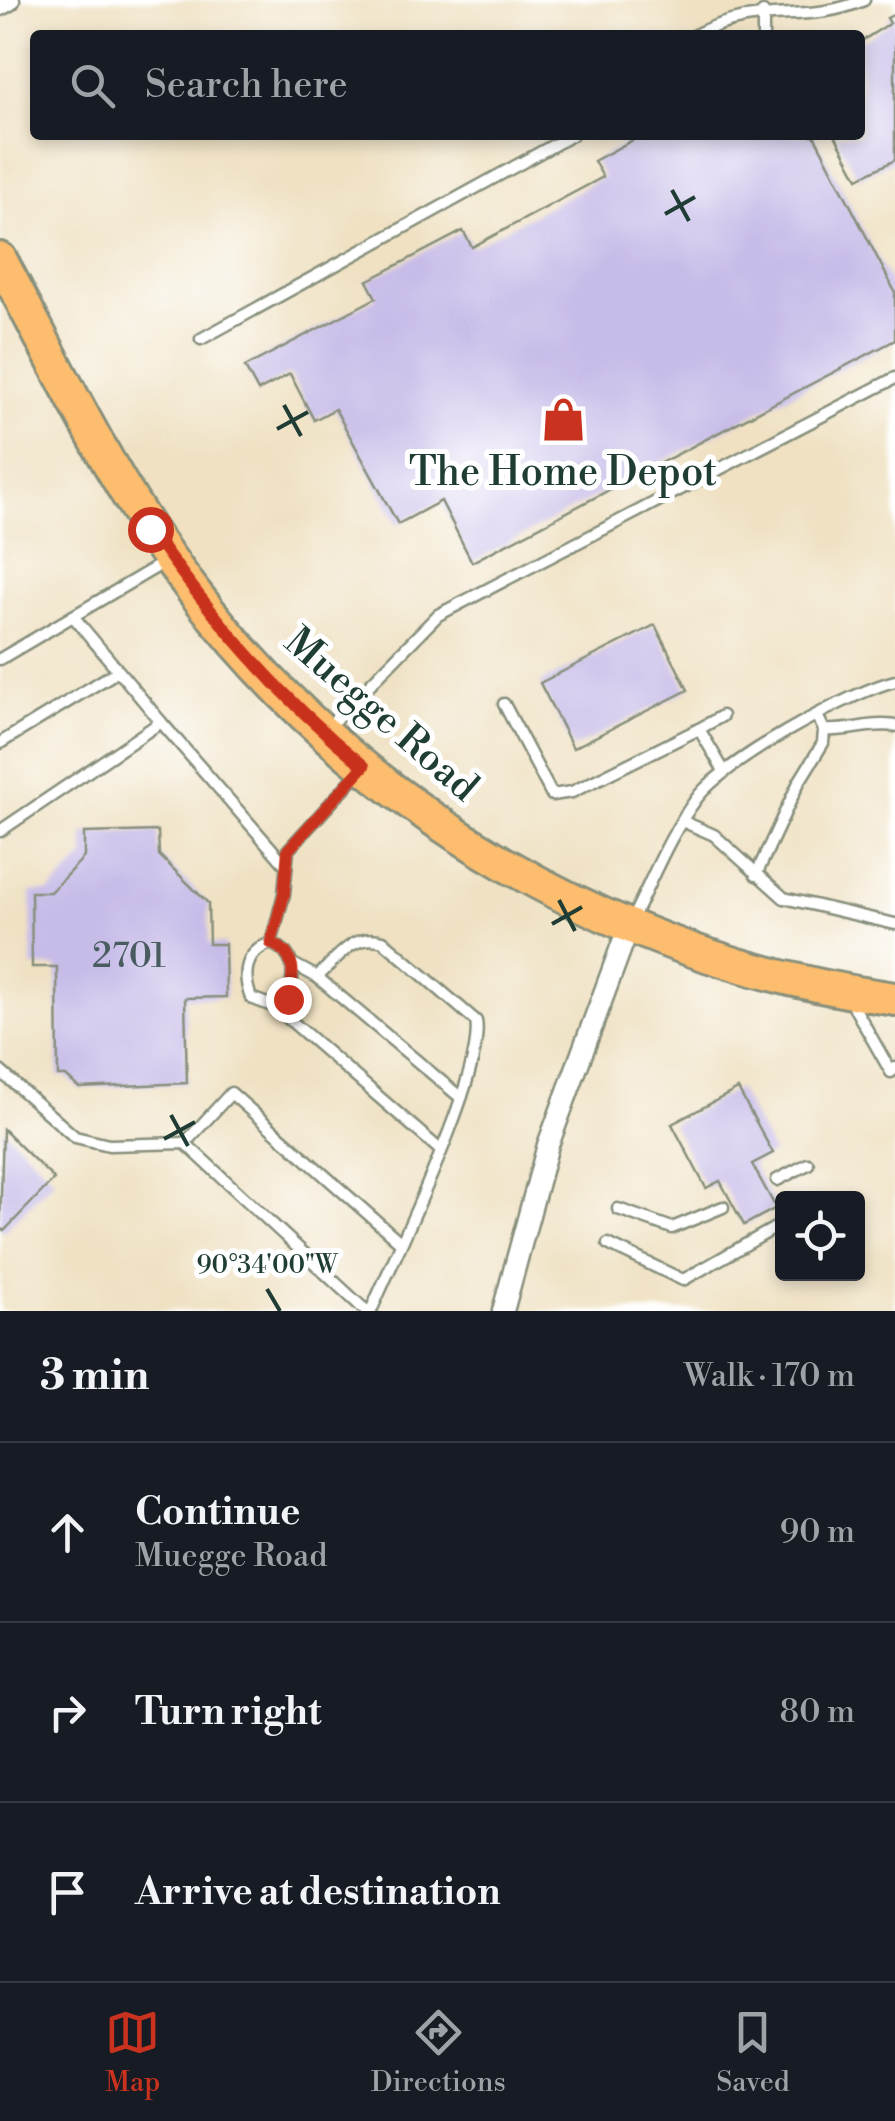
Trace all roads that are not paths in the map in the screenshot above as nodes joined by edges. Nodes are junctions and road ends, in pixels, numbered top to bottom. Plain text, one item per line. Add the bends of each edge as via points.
1 (9, 0) edge
2 (864, 0) edge
3 (0, 5) edge
4 (763, 12) junction
5 (707, 30) edge
6 (762, 30) edge
7 (563, 140) edge
8 (0, 260) edge
9 (201, 339) dead end
10 (895, 378) edge
11 (170, 559) junction
12 (73, 616) junction
13 (0, 659) edge
14 (118, 670) junction
15 (895, 681) edge
16 (504, 704) dead end
17 (817, 715) junction
18 (722, 716) dead end
19 (161, 722) junction
20 (895, 726) edge
21 (700, 729) junction
22 (824, 730) junction
23 (323, 732) junction
24 (0, 743) edge
25 (364, 766) junction
26 (724, 772) junction
27 (682, 821) junction
28 (0, 831) edge
29 (283, 862) junction
30 (756, 875) junction
31 (895, 924) edge
32 (629, 926) junction
33 (271, 943) junction
34 (293, 964) junction
35 (318, 977) junction
36 (846, 992) junction
37 (895, 999) edge
38 (274, 1008) junction
39 (895, 1068) edge
40 (0, 1071) edge
41 (460, 1097) junction
42 (185, 1143) junction
43 (439, 1149) junction
44 (808, 1164) dead end
45 (777, 1180) dead end
46 (723, 1206) dead end
47 (618, 1209) dead end
48 (775, 1228) edge
49 (400, 1242) junction
50 (608, 1244) dead end
51 (369, 1311) edge
52 (503, 1311) edge

1 - 3 street
2 - 4 lane via 839,11
4 - 5 lane
4 - 6 lane
7 - 9 lane
8 - 11 main road, Muegge Road
10 - 23 lane via 438,615
11 - 12 lane
11 - 23 main road, Muegge Road via 228,636
12 - 13 lane
12 - 14 lane
14 - 19 lane
14 - 24 lane
15 - 17 lane
16 - 21 lane via 548,792 561,796
17 - 22 lane
17 - 26 lane
18 - 21 lane
19 - 28 lane
19 - 29 lane
20 - 22 lane
21 - 26 lane
22 - 30 lane via 823,744
23 - 25 main road, Muegge Road
25 - 29 lane
25 - 32 main road, Muegge Road via 488,855
26 - 27 lane
27 - 30 lane via 714,835
27 - 32 lane
29 - 33 lane via 284,894
30 - 31 lane via 800,905
32 - 36 main road, Muegge Road via 774,978
32 - 52 street via 548,1145
33 - 34 lane
33 - 38 lane via 247,963 246,985 251,998
34 - 35 lane
34 - 38 lane via 288,999
35 - 41 lane
35 - 41 lane via 358,939 370,937 464,1008 479,1038
36 - 37 main road, Muegge Road
36 - 39 lane via 891,1072
38 - 43 lane
40 - 42 lane via 75,1138 109,1145
41 - 43 lane
42 - 49 lane via 231,1092
42 - 51 lane
43 - 49 lane
44 - 45 lane
46 - 47 lane via 672,1228
48 - 50 lane via 684,1280
49 - 51 lane

